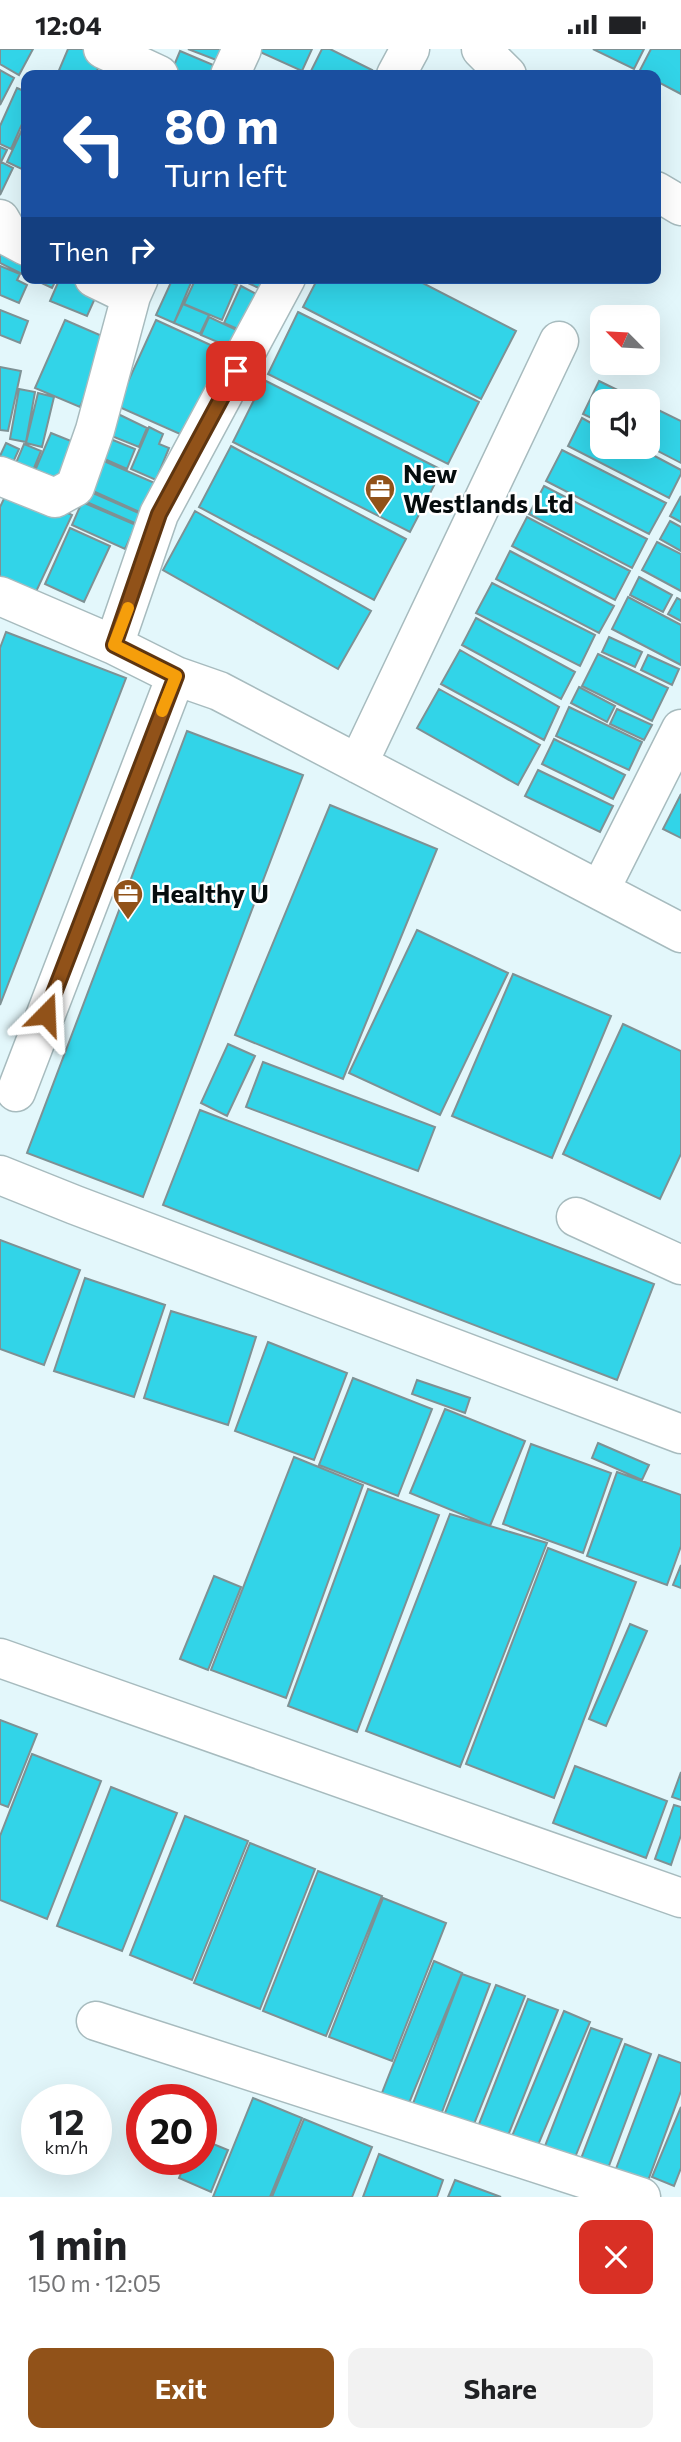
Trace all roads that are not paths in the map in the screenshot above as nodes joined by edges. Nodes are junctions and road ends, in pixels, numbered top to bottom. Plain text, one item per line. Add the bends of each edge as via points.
1 (103, 49) edge
2 (242, 49) edge
3 (410, 49) edge
4 (481, 49) edge
5 (148, 70) edge
6 (232, 70) edge
7 (399, 70) edge
8 (502, 70) edge
9 (661, 194) edge
10 (681, 206) edge
11 (0, 219) edge
12 (21, 243) edge
13 (283, 284) edge
14 (135, 287) edge
15 (559, 341) dead end
16 (0, 476) edge
17 (0, 596) edge
18 (114, 645) junction
19 (176, 676) junction
20 (681, 729) edge
21 (358, 764) junction
22 (600, 890) junction
23 (681, 933) edge
24 (16, 1093) dead end
25 (0, 1175) edge
26 (576, 1217) dead end
27 (681, 1265) edge
28 (681, 1434) edge
29 (0, 1658) edge
30 (681, 1898) edge
31 (96, 2021) dead end
32 (641, 2197) edge

1 - 5 street
2 - 6 street
3 - 7 street
4 - 8 street
9 - 10 street
11 - 12 street via 11,238
13 - 18 street via 159,514
14 - 16 street via 75,487 55,498
15 - 21 street
17 - 18 street
18 - 19 street
19 - 21 street via 219,691
19 - 24 street
20 - 22 street
21 - 22 street
22 - 23 street
25 - 28 street
26 - 27 street
29 - 30 street
31 - 32 street

